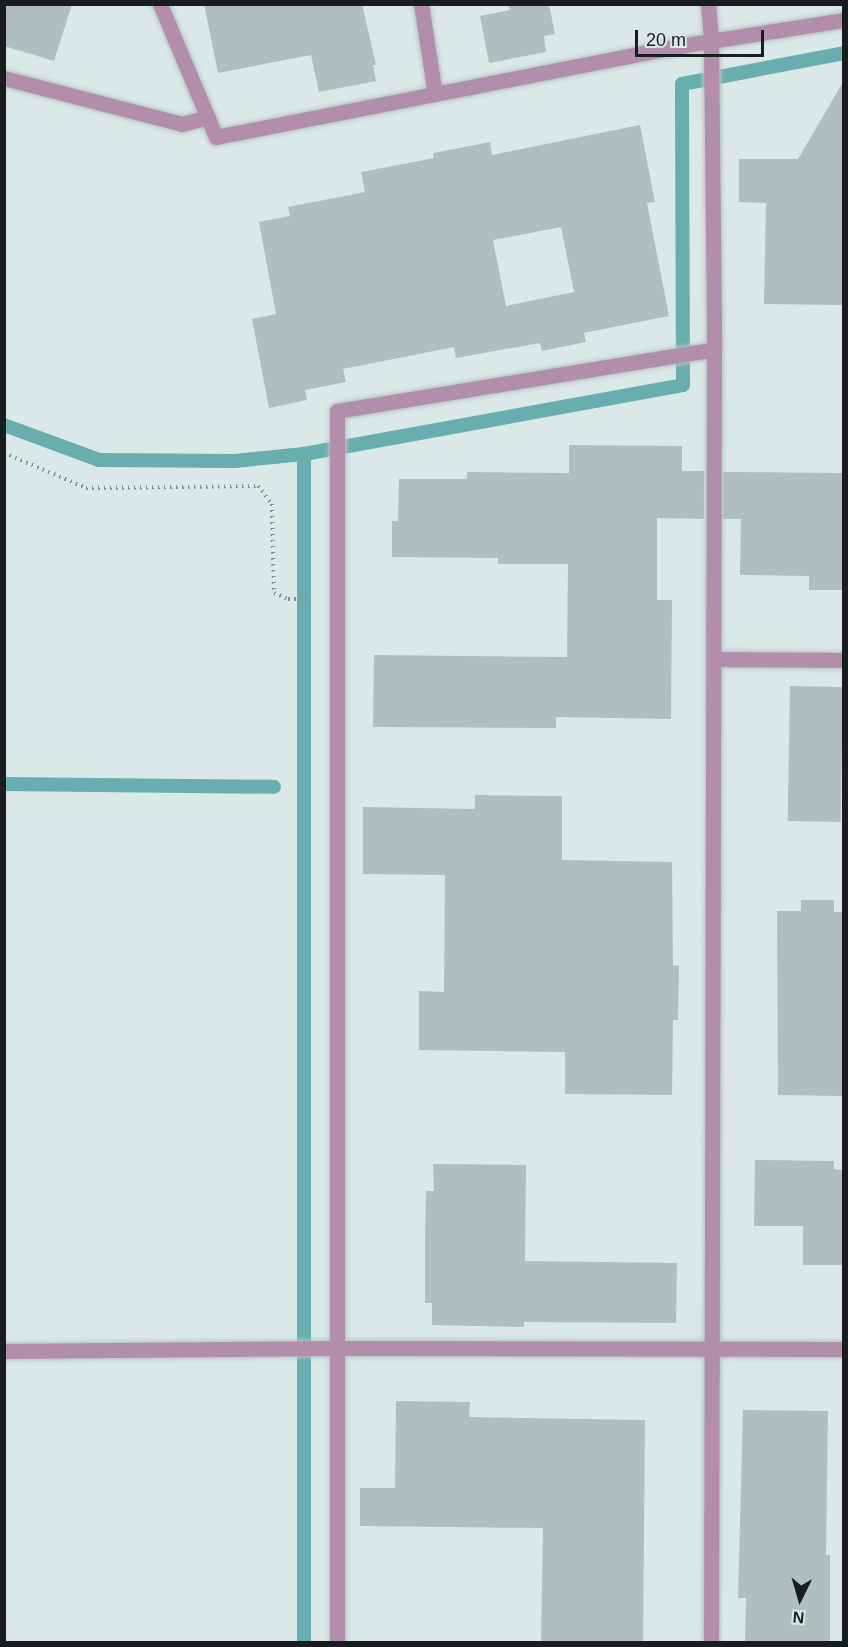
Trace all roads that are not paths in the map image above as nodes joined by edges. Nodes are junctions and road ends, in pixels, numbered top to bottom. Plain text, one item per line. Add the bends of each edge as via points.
1 (160, 4) edge
2 (421, 4) edge
3 (708, 4) edge
4 (843, 20) edge
5 (711, 40) junction
6 (4, 78) edge
7 (435, 94) junction
8 (208, 117) junction
9 (708, 350) junction
10 (714, 659) junction
11 (843, 660) edge
12 (330, 1348) junction
13 (712, 1349) junction
14 (843, 1349) edge
15 (4, 1351) edge
16 (337, 1642) edge
17 (711, 1642) edge

1 - 8 street
2 - 7 street
3 - 5 street
4 - 5 street
5 - 7 street
5 - 9 street
6 - 8 street via 182,124
7 - 8 street via 216,137
9 - 10 street
9 - 12 street via 337,411
10 - 11 street
10 - 13 street
12 - 13 street
12 - 15 street
12 - 16 street
13 - 14 street
13 - 17 street

